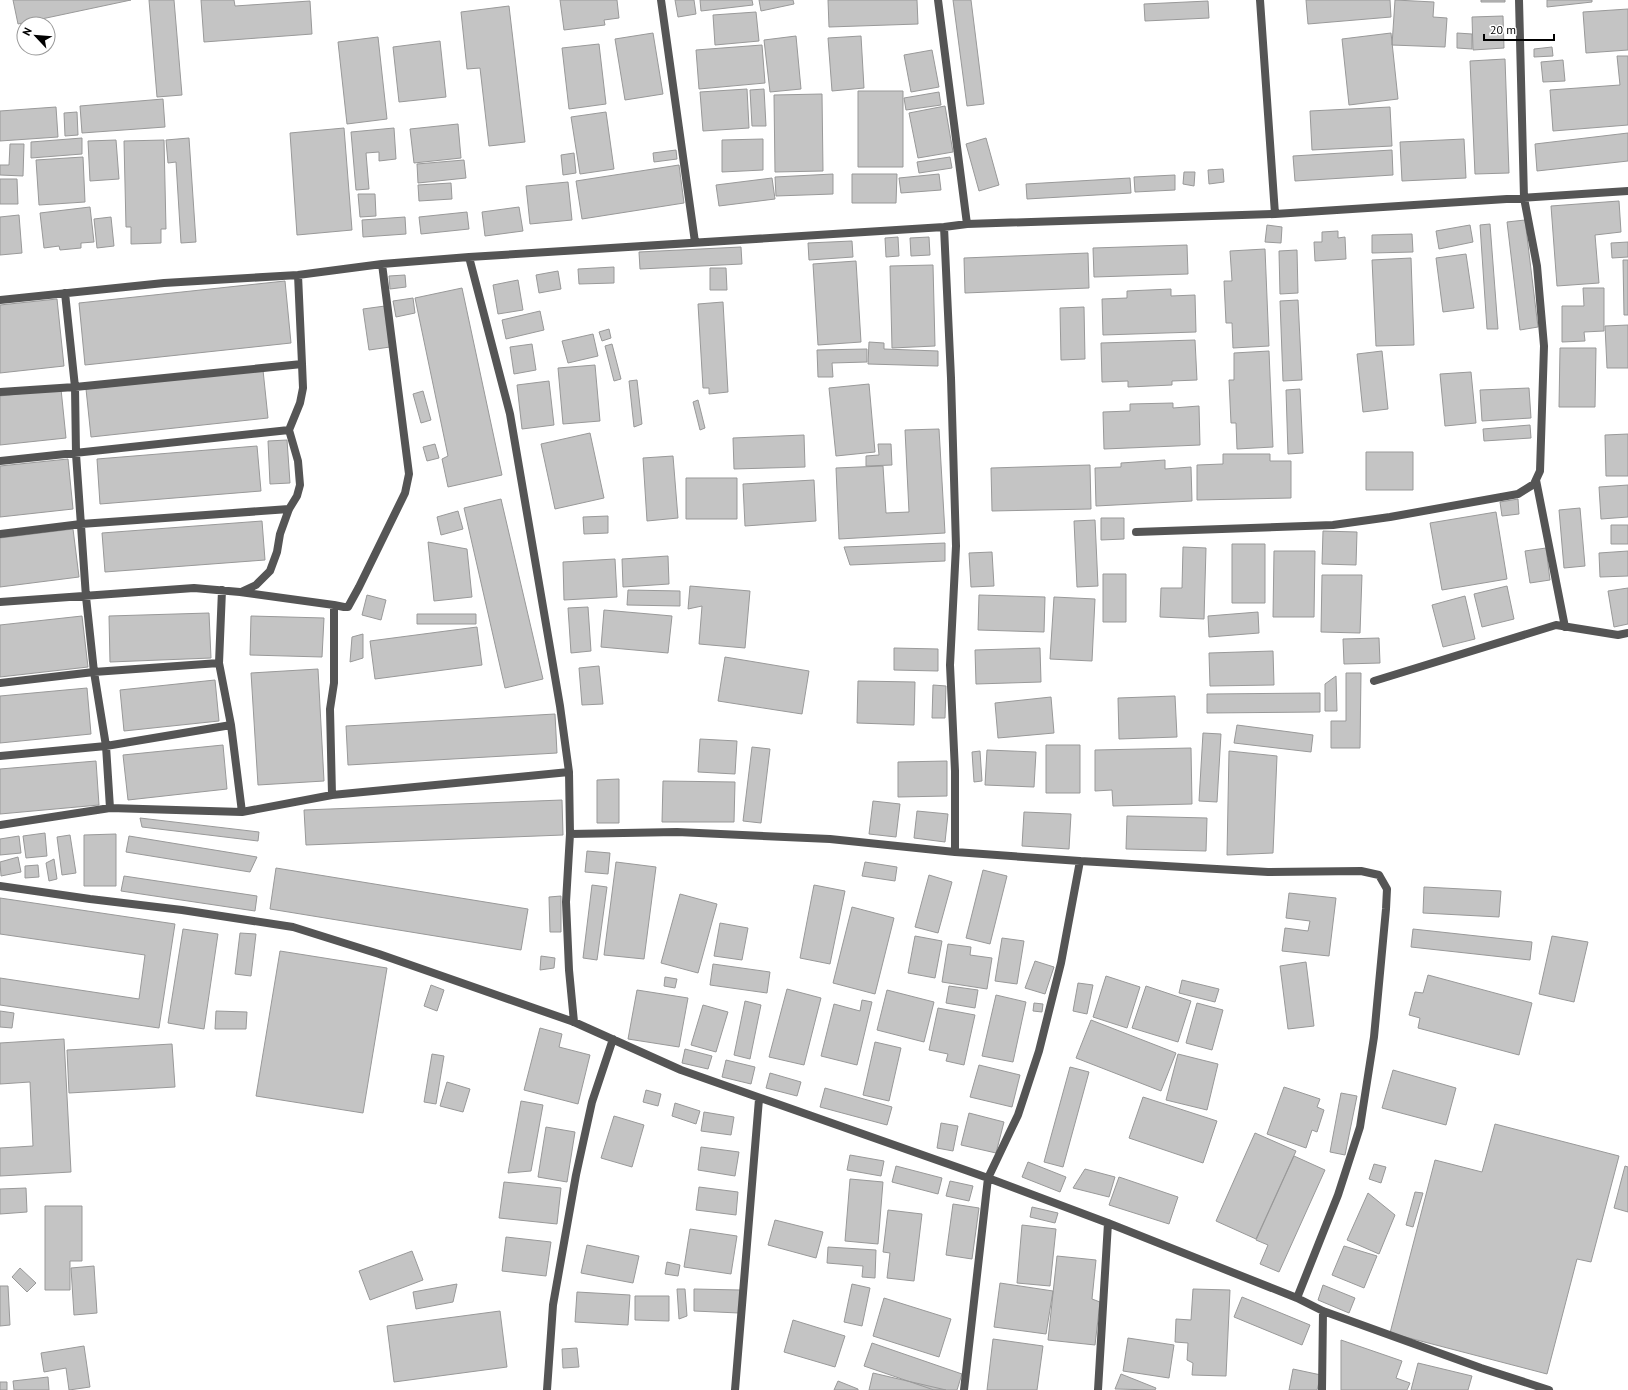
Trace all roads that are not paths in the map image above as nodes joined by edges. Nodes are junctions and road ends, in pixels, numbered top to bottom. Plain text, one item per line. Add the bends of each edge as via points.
1 (660, 0) edge
2 (938, 0) edge
3 (1260, 0) edge
4 (1519, 0) edge
5 (1628, 191) edge
6 (1524, 198) junction
7 (1275, 214) junction
8 (967, 224) junction
9 (944, 228) junction
10 (695, 242) junction
11 (469, 257) junction
12 (382, 264) junction
13 (298, 275) junction
14 (65, 293) junction
15 (0, 300) edge
16 (302, 364) junction
17 (75, 387) junction
18 (0, 392) edge
19 (289, 430) junction
20 (76, 454) junction
21 (0, 461) edge
22 (1536, 480) junction
23 (289, 509) junction
24 (81, 524) junction
25 (1136, 532) dead end
26 (0, 534) edge
27 (222, 590) junction
28 (240, 592) junction
29 (86, 597) junction
30 (0, 602) edge
31 (334, 605) junction
32 (1565, 627) junction
33 (1628, 633) edge
34 (219, 663) junction
35 (94, 672) junction
36 (1374, 681) dead end
37 (0, 683) edge
38 (231, 725) junction
39 (106, 746) junction
40 (0, 756) edge
41 (569, 772) junction
42 (332, 795) junction
43 (110, 808) junction
44 (242, 812) junction
45 (0, 825) edge
46 (570, 834) junction
47 (955, 852) junction
48 (1080, 861) junction
49 (0, 886) edge
50 (574, 1022) junction
51 (613, 1039) junction
52 (759, 1099) junction
53 (988, 1178) junction
54 (1108, 1223) junction
55 (1297, 1298) junction
56 (1323, 1311) junction
57 (547, 1390) edge
58 (735, 1390) edge
59 (964, 1390) edge
60 (1098, 1390) edge
61 (1322, 1390) edge
62 (1549, 1390) edge

1 - 10 street
2 - 8 street
3 - 7 street
4 - 6 street
5 - 6 street
6 - 7 street
6 - 22 street via 1537,266 1544,346 1540,471
7 - 8 street
8 - 9 street
9 - 10 street
9 - 47 street via 956,546 950,665 955,771
10 - 11 street
11 - 12 street
11 - 41 street via 510,414
12 - 13 street
12 - 31 street via 409,474 404,493 351,603 344,608
13 - 14 street via 164,283
13 - 16 street
14 - 15 street
14 - 17 street
16 - 17 street
16 - 19 street via 303,388
17 - 18 street
17 - 20 street
19 - 20 street
19 - 23 street via 298,461 300,485
20 - 21 street
20 - 24 street
22 - 25 street via 1518,494 1390,517 1333,524
22 - 32 street
23 - 24 street
23 - 28 street via 270,571 256,585
24 - 26 street
24 - 29 street
27 - 28 street
27 - 29 street via 194,588
27 - 34 street
28 - 31 street
29 - 30 street
29 - 35 street
31 - 42 street via 334,683 330,710
32 - 33 street via 1618,635
32 - 36 street via 1556,626
34 - 35 street
34 - 38 street
35 - 37 street
35 - 39 street
38 - 39 street
38 - 44 street
39 - 40 street
39 - 43 street
41 - 42 street
41 - 46 street
42 - 44 street
43 - 44 street
43 - 45 street
46 - 47 street via 677,832 830,839
46 - 50 street via 566,902
47 - 48 street
48 - 53 street via 1061,963 1039,1051 1018,1116
48 - 55 street via 1268,872 1361,871 1379,875 1387,889 1374,1037 1360,1127 1338,1195
49 - 50 street via 293,927
50 - 51 street
51 - 52 street via 681,1070
51 - 57 street via 592,1102 576,1175 553,1305
52 - 53 street
52 - 58 street
53 - 54 street
53 - 59 street
54 - 55 street
54 - 60 street
55 - 56 street
56 - 61 street
56 - 62 street

